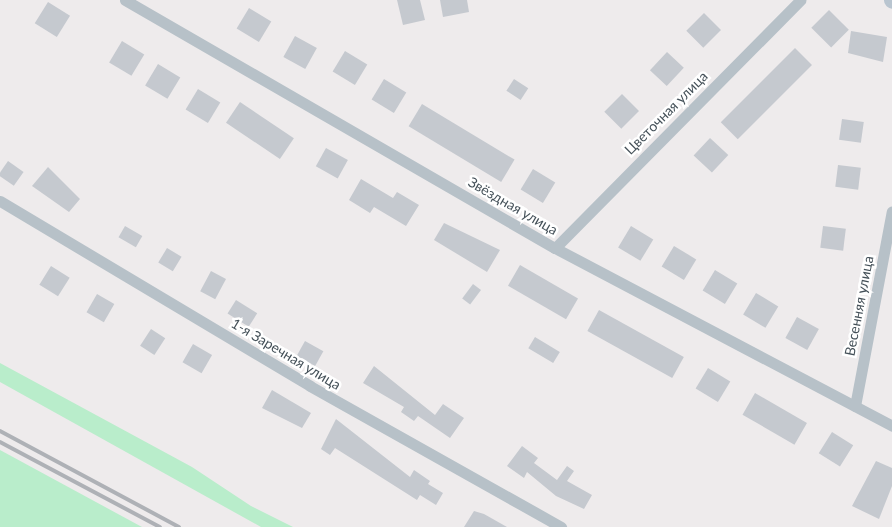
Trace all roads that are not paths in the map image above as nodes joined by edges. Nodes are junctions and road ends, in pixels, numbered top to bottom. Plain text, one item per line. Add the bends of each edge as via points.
1 (125, 0) edge
2 (800, 0) edge
3 (0, 201) edge
4 (892, 211) edge
5 (555, 248) junction
6 (855, 406) junction
7 (892, 426) edge
8 (561, 527) edge

1 - 5 street, Звёздная улица
2 - 5 street, Цветочная улица
3 - 8 street, 1-я Заречная улица via 310,386
4 - 6 street, Весенняя улица
5 - 6 street, Звёздная улица
6 - 7 street, Звёздная улица

